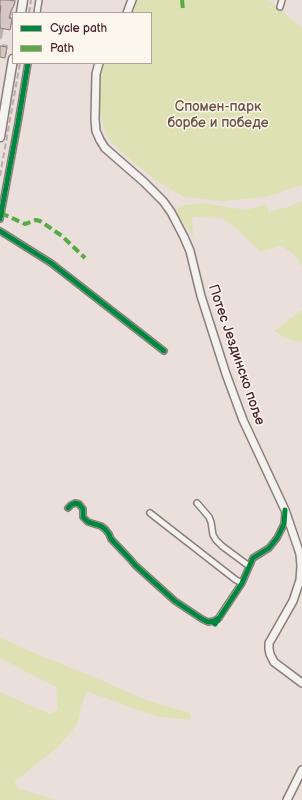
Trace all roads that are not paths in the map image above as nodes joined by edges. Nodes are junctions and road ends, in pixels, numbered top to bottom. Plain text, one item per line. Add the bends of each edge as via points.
1 (23, 0) edge
2 (39, 0) edge
3 (132, 0) edge
4 (282, 0) edge
5 (280, 7) dead end
6 (21, 12) edge
7 (37, 12) edge
8 (128, 12) edge
9 (12, 64) edge
10 (28, 64) edge
11 (99, 64) edge
12 (0, 137) edge
13 (0, 219) edge
14 (0, 231) edge
15 (164, 351) dead end
16 (197, 503) dead end
17 (68, 508) dead end
18 (285, 510) junction
19 (150, 513) dead end
20 (249, 566) junction
21 (242, 583) junction
22 (219, 618) junction
23 (215, 624) dead end
24 (302, 683) edge
25 (302, 770) edge
26 (287, 800) edge

1 - 6 main road
2 - 7 street
3 - 8 main road
4 - 5 street
9 - 12 main road
10 - 13 street
11 - 18 main road, Потес Јездинско поље via 96,74 96,131 105,148 155,192 177,221 190,252 203,303 243,420
14 - 15 street via 51,263
16 - 20 street via 209,517 216,540
17 - 22 street via 75,503 80,504 83,517 88,522 106,529 110,540 175,601 208,622
18 - 20 street via 284,524 278,538 269,548 253,558
18 - 24 main road, Потес Јездинско поље via 300,554 300,580 293,601 272,638 269,649 274,662
19 - 21 street
20 - 21 street
21 - 22 street
22 - 23 street
25 - 26 main road

